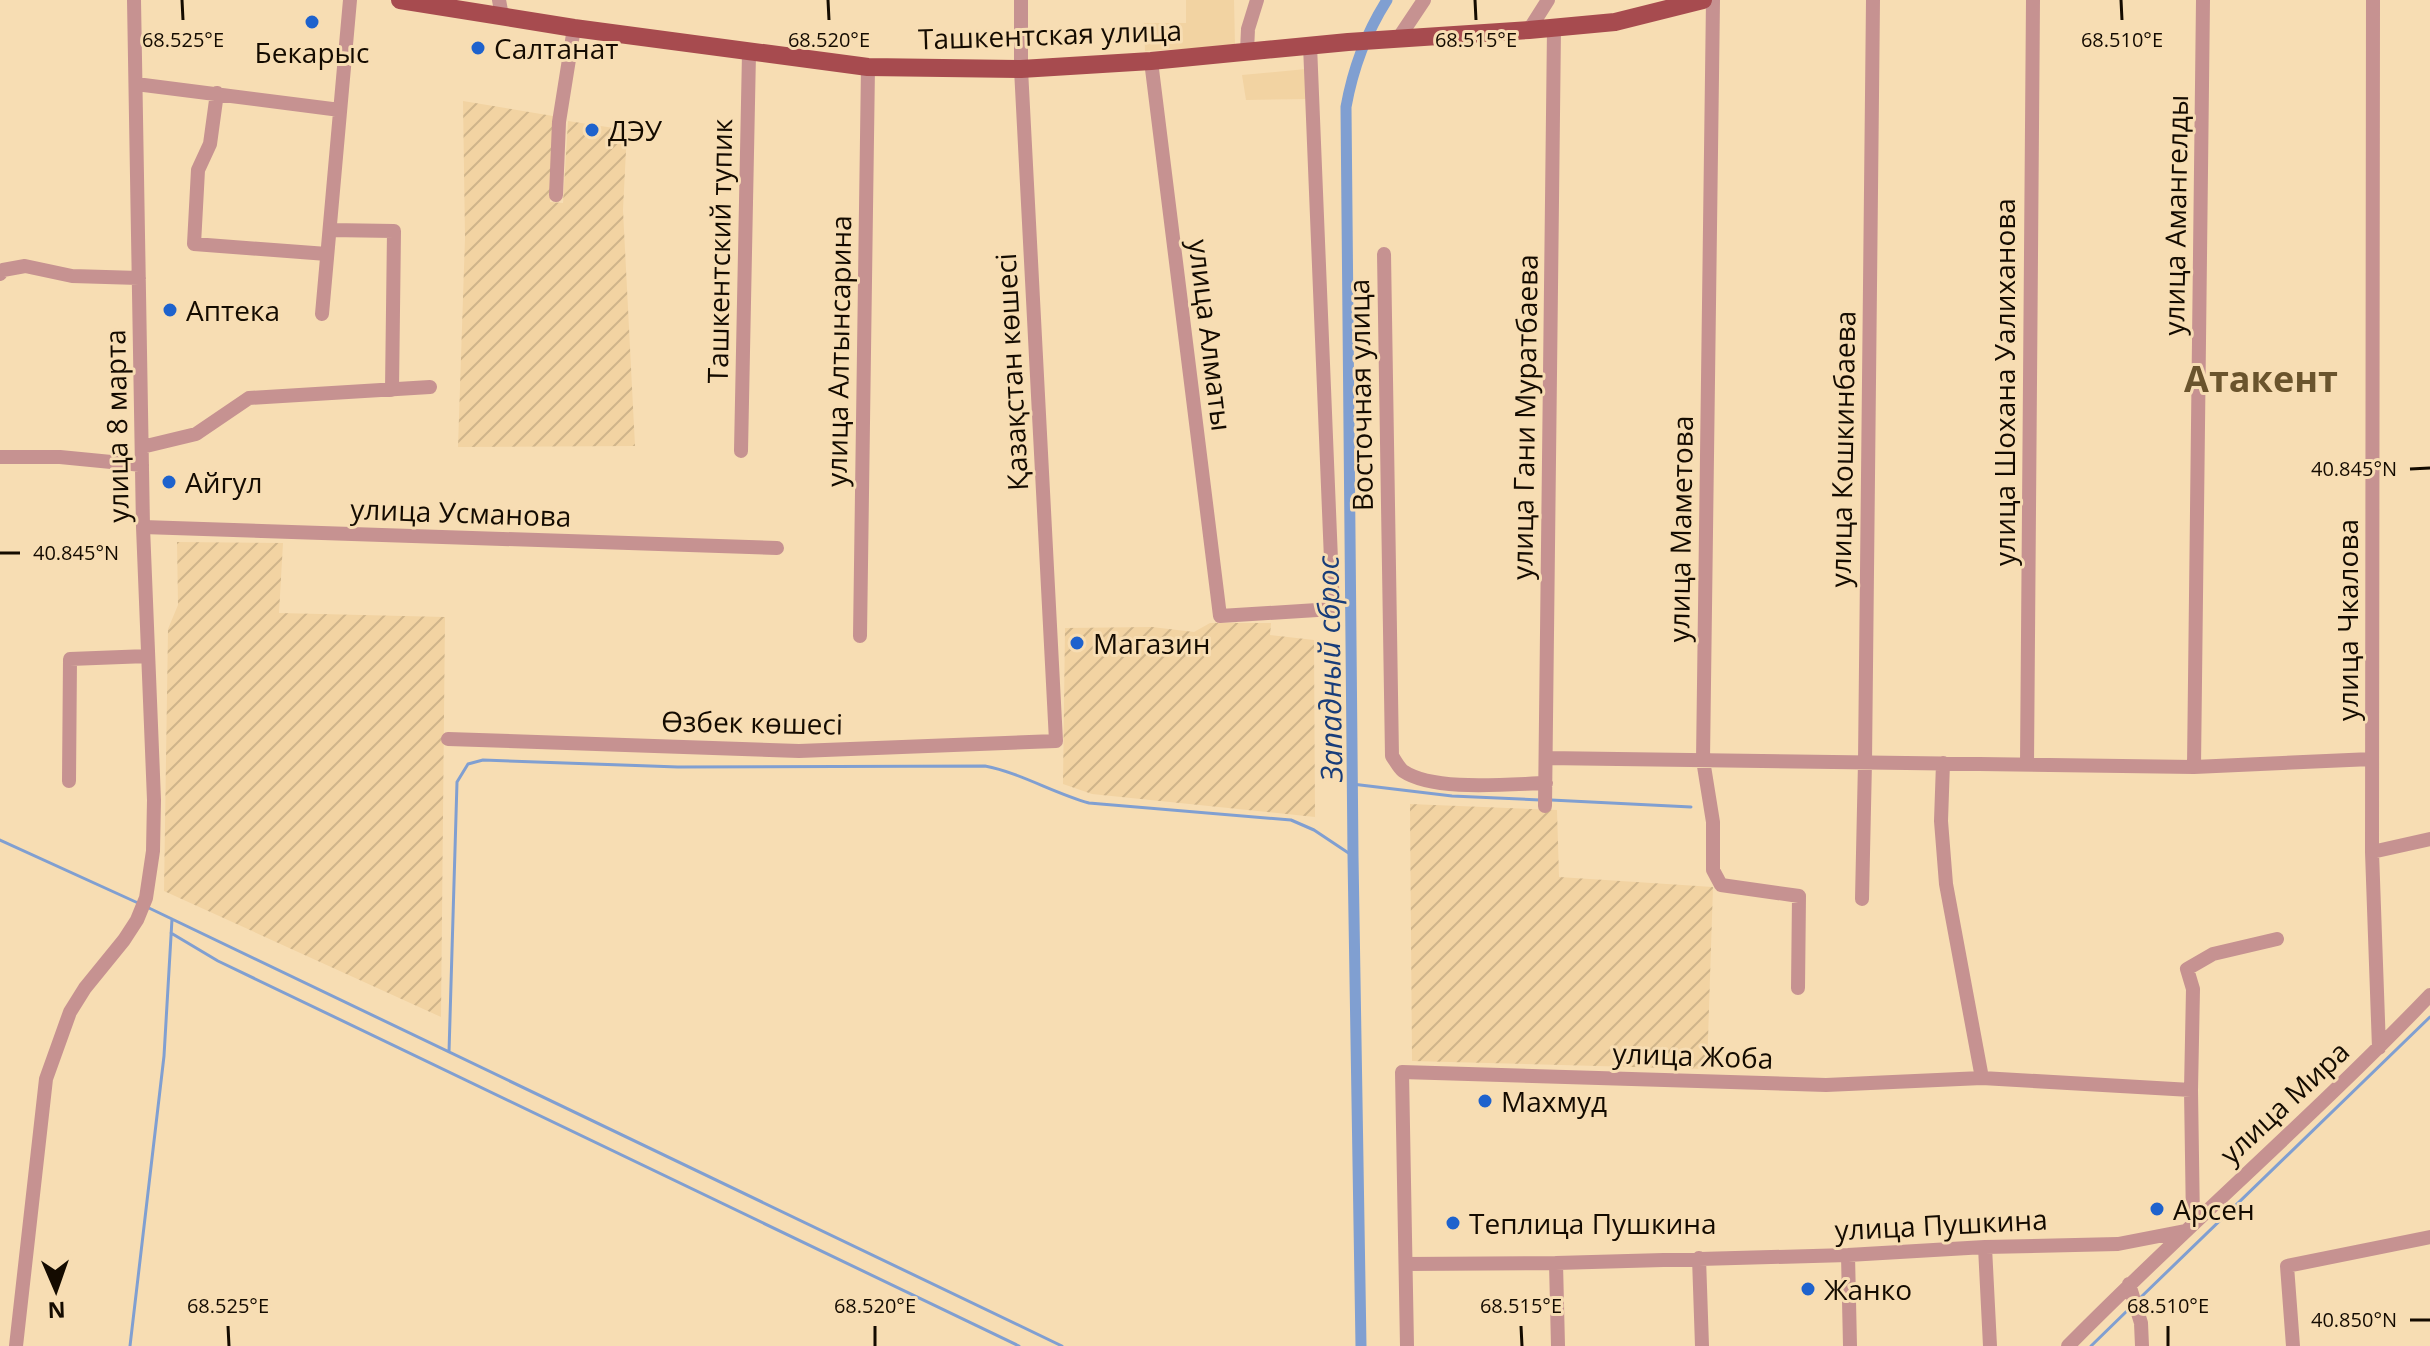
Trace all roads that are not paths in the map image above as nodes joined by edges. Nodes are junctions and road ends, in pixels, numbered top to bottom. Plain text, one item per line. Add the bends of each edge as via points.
1 (134, 0) edge
2 (350, 0) edge
3 (400, 0) edge
4 (1021, 0) edge
5 (1257, 0) edge
6 (1424, 0) edge
7 (1548, 0) edge
8 (1703, 0) edge
9 (1713, 0) edge
10 (1873, 0) edge
11 (2033, 0) edge
12 (2203, 0) edge
13 (2373, 0) edge
14 (500, 8) edge
15 (574, 28) junction
16 (1554, 28) junction
17 (1529, 30) junction
18 (1391, 39) junction
19 (1310, 45) junction
20 (1247, 51) junction
21 (749, 53) junction
22 (1151, 61) junction
23 (868, 67) junction
24 (1021, 69) junction
25 (136, 84) junction
26 (217, 93) junction
27 (340, 110) junction
28 (556, 195) dead end
29 (330, 230) junction
30 (327, 254) junction
31 (1384, 254) dead end
32 (0, 274) edge
33 (139, 278) junction
34 (322, 314) dead end
35 (430, 387) dead end
36 (392, 390) junction
37 (142, 447) junction
38 (741, 451) dead end
39 (0, 457) edge
40 (142, 465) junction
41 (143, 527) junction
42 (777, 548) dead end
43 (1220, 616) joint
44 (860, 636) dead end
45 (148, 656) junction
46 (448, 739) dead end
47 (1056, 741) joint
48 (1546, 758) junction
49 (2372, 759) junction
50 (1703, 760) junction
51 (1865, 762) junction
52 (1943, 763) junction
53 (2027, 764) junction
54 (2194, 767) junction
55 (69, 781) dead end
56 (1546, 783) junction
57 (1545, 806) dead end
58 (2430, 839) edge
59 (2372, 852) junction
60 (1862, 899) dead end
61 (2277, 939) dead end
62 (1798, 988) dead end
63 (2430, 995) edge
64 (2379, 1048) junction
65 (1982, 1078) junction
66 (2191, 1090) junction
67 (2189, 1227) junction
68 (2430, 1237) edge
69 (1985, 1247) junction
70 (1848, 1255) junction
71 (1699, 1258) junction
72 (1556, 1263) junction
73 (1406, 1264) junction
74 (2129, 1284) junction
75 (16, 1346) edge
76 (1407, 1346) edge
77 (1558, 1346) edge
78 (1702, 1346) edge
79 (1850, 1346) edge
80 (1990, 1346) edge
81 (2068, 1346) edge
82 (2142, 1346) edge
83 (2293, 1346) edge

1 - 25 street, улица 8 марта
2 - 27 street
3 - 14 main road, Ташкентская улица
4 - 24 street, Қазақстан көшесі
5 - 20 street
6 - 18 street
7 - 17 street
8 - 16 main road, Ташкентская улица via 1615,22
9 - 50 street, улица Маметова
10 - 51 street, улица Кошкинбаева
11 - 53 street, улица Шохана Уалиханова
12 - 54 street, улица Амангелды
13 - 49 street, улица Чкалова
14 - 15 main road, Ташкентская улица
15 - 21 main road, Ташкентская улица
15 - 28 street via 559,122
16 - 17 main road, Ташкентская улица
16 - 48 street, улица Гани Муратбаева
17 - 18 main road, Ташкентская улица
18 - 19 main road, Ташкентская улица
19 - 20 main road, Ташкентская улица
19 - 43 street, Восточная улица via 1333,609
20 - 22 main road, Ташкентская улица
21 - 23 main road, Ташкентская улица
21 - 38 street, Ташкентский тупик
22 - 24 main road, Ташкентская улица
22 - 43 street, улица Алматы
23 - 24 main road, Ташкентская улица
23 - 44 street, улица Алтынсарина
24 - 47 street, Қазақстан көшесі
25 - 26 street
25 - 33 street, улица 8 марта
26 - 27 street
26 - 30 street via 210,144 198,170 194,244
27 - 29 street
29 - 30 street
29 - 36 street via 394,231
30 - 34 street
31 - 56 street, Восточная улица via 1392,756 1402,770 1460,786
32 - 33 street via 25,266 72,276
33 - 37 street, улица 8 марта
35 - 36 street
36 - 37 street via 249,398 196,434
37 - 40 street, улица 8 марта
39 - 40 street
40 - 41 street, улица 8 марта
41 - 42 street, улица Усманова
41 - 45 street, улица 8 марта
45 - 55 street via 70,659
45 - 75 street, улица 8 марта via 154,800 146,898 124,940 70,1012 46,1079
46 - 47 street, Өзбек көшесі via 799,751
48 - 50 street
48 - 56 street, улица Гани Муратбаева
49 - 54 street
49 - 59 street, улица Чкалова
50 - 51 street
50 - 62 street, улица Маметова via 1713,822 1713,870 1721,885 1799,896
51 - 52 street
51 - 60 street, улица Кошкинбаева
52 - 53 street
52 - 65 street via 1946,884
53 - 54 street
56 - 57 street, улица Гани Муратбаева
58 - 59 street
59 - 64 street, улица Чкалова
61 - 66 street via 2213,954 2187,969 2193,989
63 - 64 street, улица Мира
64 - 67 street, улица Мира
65 - 66 street, улица Жоба
65 - 73 street, улица Жоба via 1826,1085 1402,1072
66 - 67 street
67 - 69 street, улица Пушкина via 2118,1244
67 - 74 street, улица Мира
68 - 83 street via 2287,1266
69 - 70 street, улица Пушкина
69 - 80 street
70 - 71 street, улица Пушкина
70 - 79 street
71 - 72 street, улица Пушкина
71 - 78 street
72 - 73 street, улица Пушкина
72 - 77 street
73 - 76 street
74 - 81 street, улица Мира
74 - 82 street

